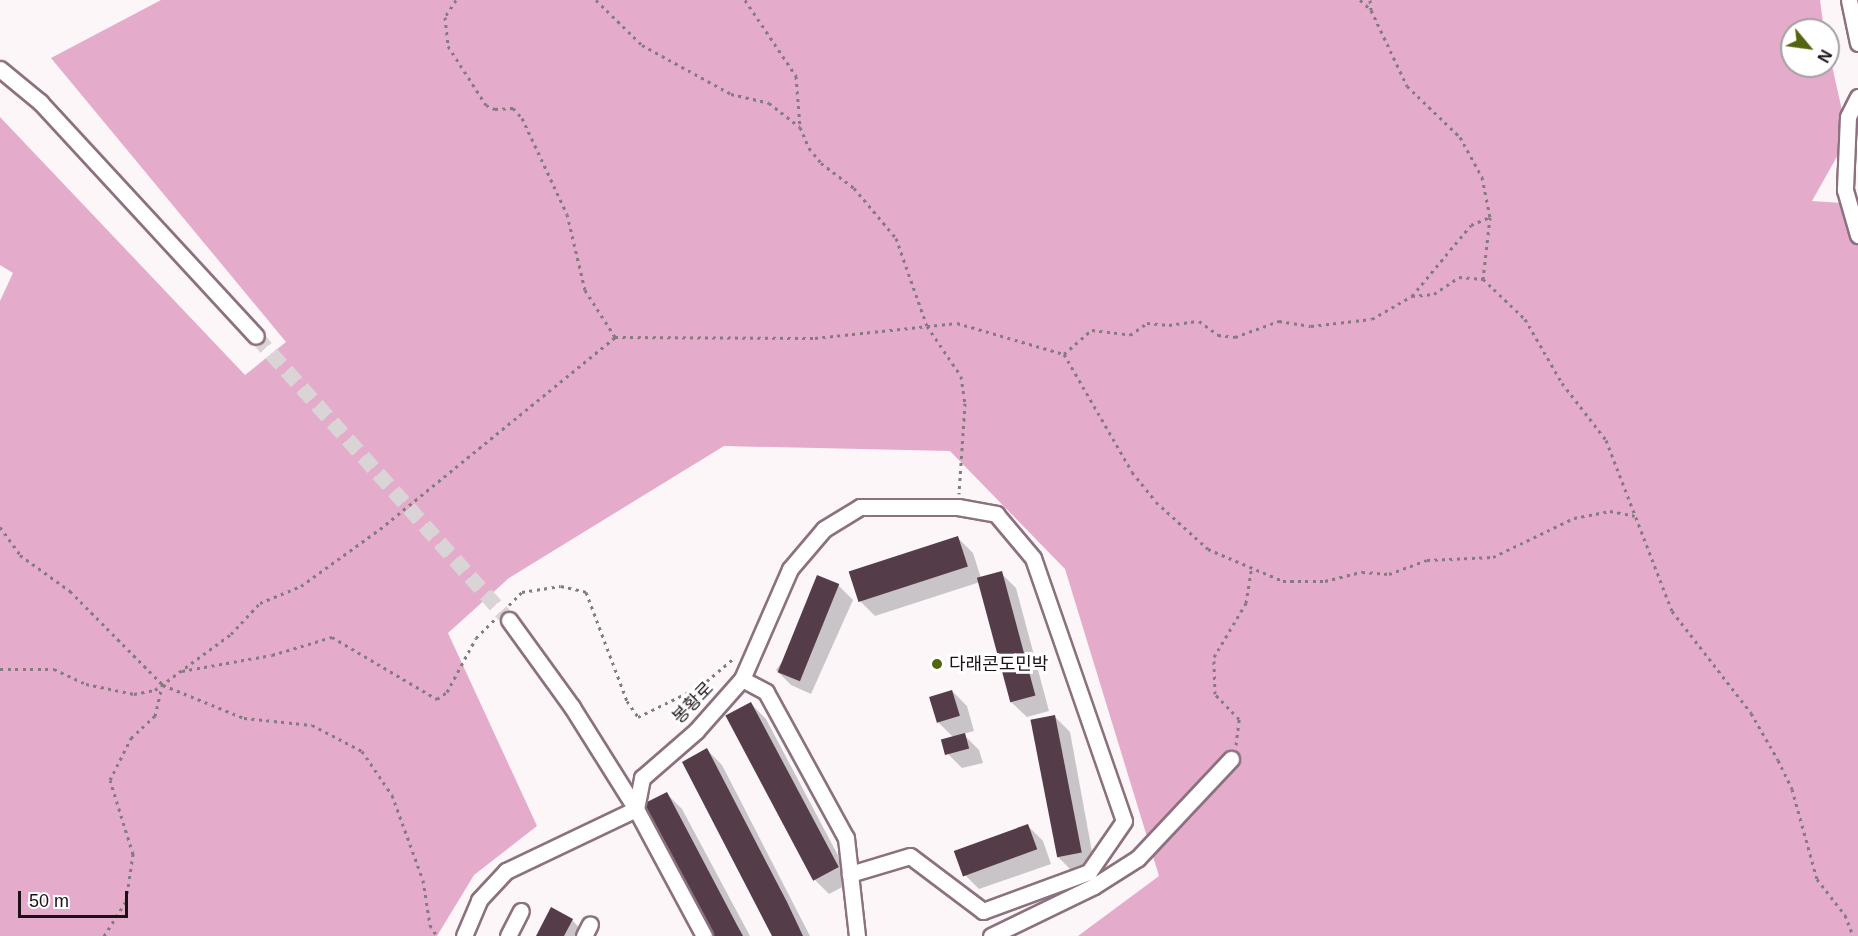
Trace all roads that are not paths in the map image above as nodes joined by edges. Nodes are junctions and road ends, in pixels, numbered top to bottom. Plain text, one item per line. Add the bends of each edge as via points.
1 (1849, 0) edge
2 (1858, 43) edge
3 (0, 69) edge
4 (1858, 97) edge
5 (1858, 235) edge
6 (256, 336) tunnel mouth
7 (505, 614) tunnel mouth
8 (742, 679) junction
9 (1231, 759) road end
10 (636, 809) junction
11 (850, 874) junction
12 (521, 911) dead end
13 (464, 936) edge
14 (508, 936) edge
15 (704, 936) edge
16 (857, 936) edge
17 (991, 936) edge

1 - 2 street
3 - 6 street via 40,102
4 - 5 street via 1848,117 1845,154 1845,190
7 - 10 street via 572,707
8 - 10 street, 봉황로 via 696,731 642,778
8 - 11 street via 766,693 846,838
8 - 11 street, 봉황로 via 790,569 824,529 860,507 958,507 996,514 1033,558 1124,821 1089,872 983,911 910,856
9 - 17 street via 1138,858 1103,881
10 - 13 street via 506,871 479,900
10 - 15 street
11 - 16 street
12 - 14 street

